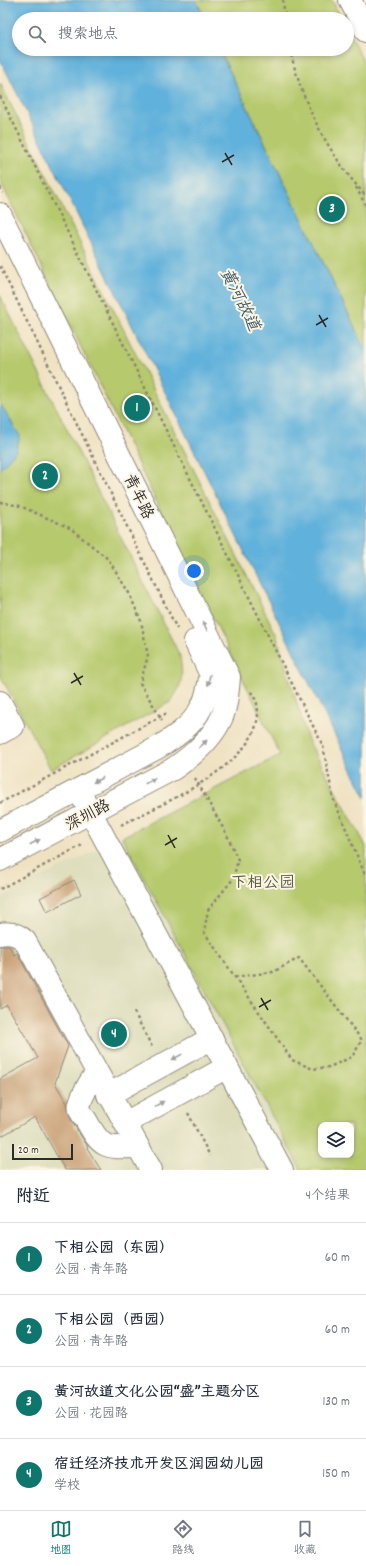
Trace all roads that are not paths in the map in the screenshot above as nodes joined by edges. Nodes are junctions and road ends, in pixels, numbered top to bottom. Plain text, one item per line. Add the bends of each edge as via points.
1 (350, 0) edge
2 (366, 31) edge
3 (2, 204) edge
4 (0, 242) edge
5 (0, 702) edge
6 (0, 733) edge
7 (165, 744) joint
8 (179, 765) joint
9 (79, 790) junction
10 (91, 812) junction
11 (0, 831) edge
12 (0, 860) edge
13 (0, 934) edge
14 (212, 1038) junction
15 (227, 1067) junction
16 (96, 1073) junction
17 (108, 1095) junction
18 (125, 1123) junction
19 (138, 1147) junction
20 (151, 1170) edge
21 (282, 1170) edge

1 - 2 street
8 -> 3 street, 青年路 via 208,739 222,718 230,677
4 -> 7 street, 青年路 via 150,543 211,675 202,708 189,725
5 - 6 street via 13,726
7 -> 9 street, 深圳路
10 -> 8 street, 深圳路
9 - 10 street
9 - 11 street, 深圳路
12 -> 10 street, 深圳路
10 - 14 street
13 - 16 street via 13,934 25,941
14 - 15 street
14 -> 17 street
18 -> 15 street
15 - 21 street
16 - 17 street
16 - 19 street via 79,1104 80,1111 97,1140 113,1147
17 - 18 street
18 - 19 street
19 - 20 street

